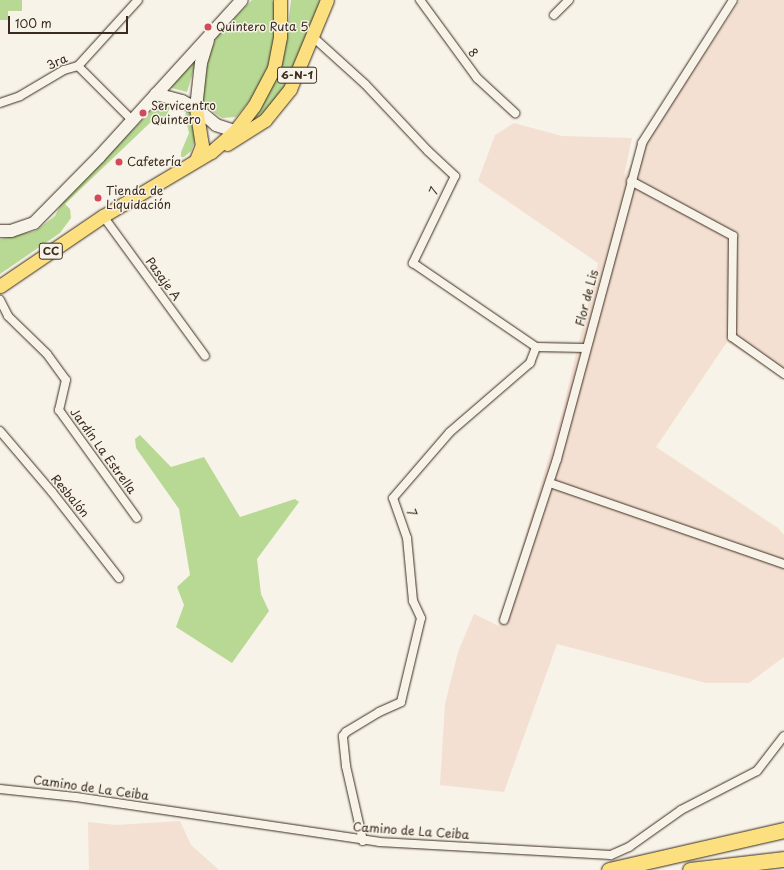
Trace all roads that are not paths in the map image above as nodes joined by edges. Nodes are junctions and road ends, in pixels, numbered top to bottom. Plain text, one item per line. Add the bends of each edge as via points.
1 (138, 0) edge
2 (242, 0) edge
3 (280, 0) edge
4 (327, 0) edge
5 (420, 0) edge
6 (569, 0) edge
7 (733, 0) edge
8 (554, 15) dead end
9 (209, 37) junction
10 (313, 37) junction
11 (78, 66) junction
12 (156, 94) junction
13 (0, 103) edge
14 (196, 108) junction
15 (515, 113) dead end
16 (132, 120) junction
17 (240, 133) junction
18 (196, 160) junction
19 (631, 181) junction
20 (102, 216) junction
21 (0, 231) edge
22 (0, 286) edge
23 (0, 300) edge
24 (536, 347) junction
25 (586, 348) junction
26 (205, 356) dead end
27 (784, 374) edge
28 (0, 431) edge
29 (550, 484) junction
30 (138, 518) dead end
31 (784, 564) edge
32 (119, 578) dead end
33 (504, 620) dead end
34 (784, 736) edge
35 (0, 789) edge
36 (784, 830) edge
37 (363, 840) junction
38 (629, 846) junction
39 (784, 859) edge
40 (611, 870) edge
41 (690, 870) edge

1 - 11 street
2 - 9 main road
3 - 17 main road via 280,37 274,68
4 - 10 main road, 6-N-1
5 - 15 street, 8 via 477,78
6 - 8 street
7 - 19 street, Flor de Lis via 642,143
9 - 12 main road
9 - 14 main road via 201,63
10 - 17 main road, 6-N-1 via 290,89 274,111
10 - 24 street, 7 via 365,84 455,176 413,263
11 - 13 street, 3ra via 64,70 20,96
11 - 16 street, 3ra
12 - 14 main road
12 - 16 main road
14 - 17 main road via 216,125
14 - 18 main road via 202,145
16 - 21 main road via 34,223 11,231
17 - 18 main road, CC
18 - 20 main road, CC
19 - 25 street, Flor de Lis
19 - 27 street via 733,236 732,337
20 - 22 main road, CC
20 - 26 street, Pasaje A
23 - 30 street, Jardín La Estrella via 8,316 47,354 66,380 59,410
24 - 25 street
24 - 37 street, 7 via 530,363 450,432 393,498 407,538 413,601 421,618 404,698 343,736 346,766
25 - 29 street, Flor de Lis
28 - 32 street, Resbalón
29 - 31 street
29 - 33 street, Flor de Lis
34 - 38 street, Camino de La Ceiba via 757,771 681,810
35 - 37 street, Camino de La Ceiba via 84,798
36 - 40 highway
37 - 38 street, Camino de La Ceiba via 611,855
38 - 40 street
39 - 41 highway

